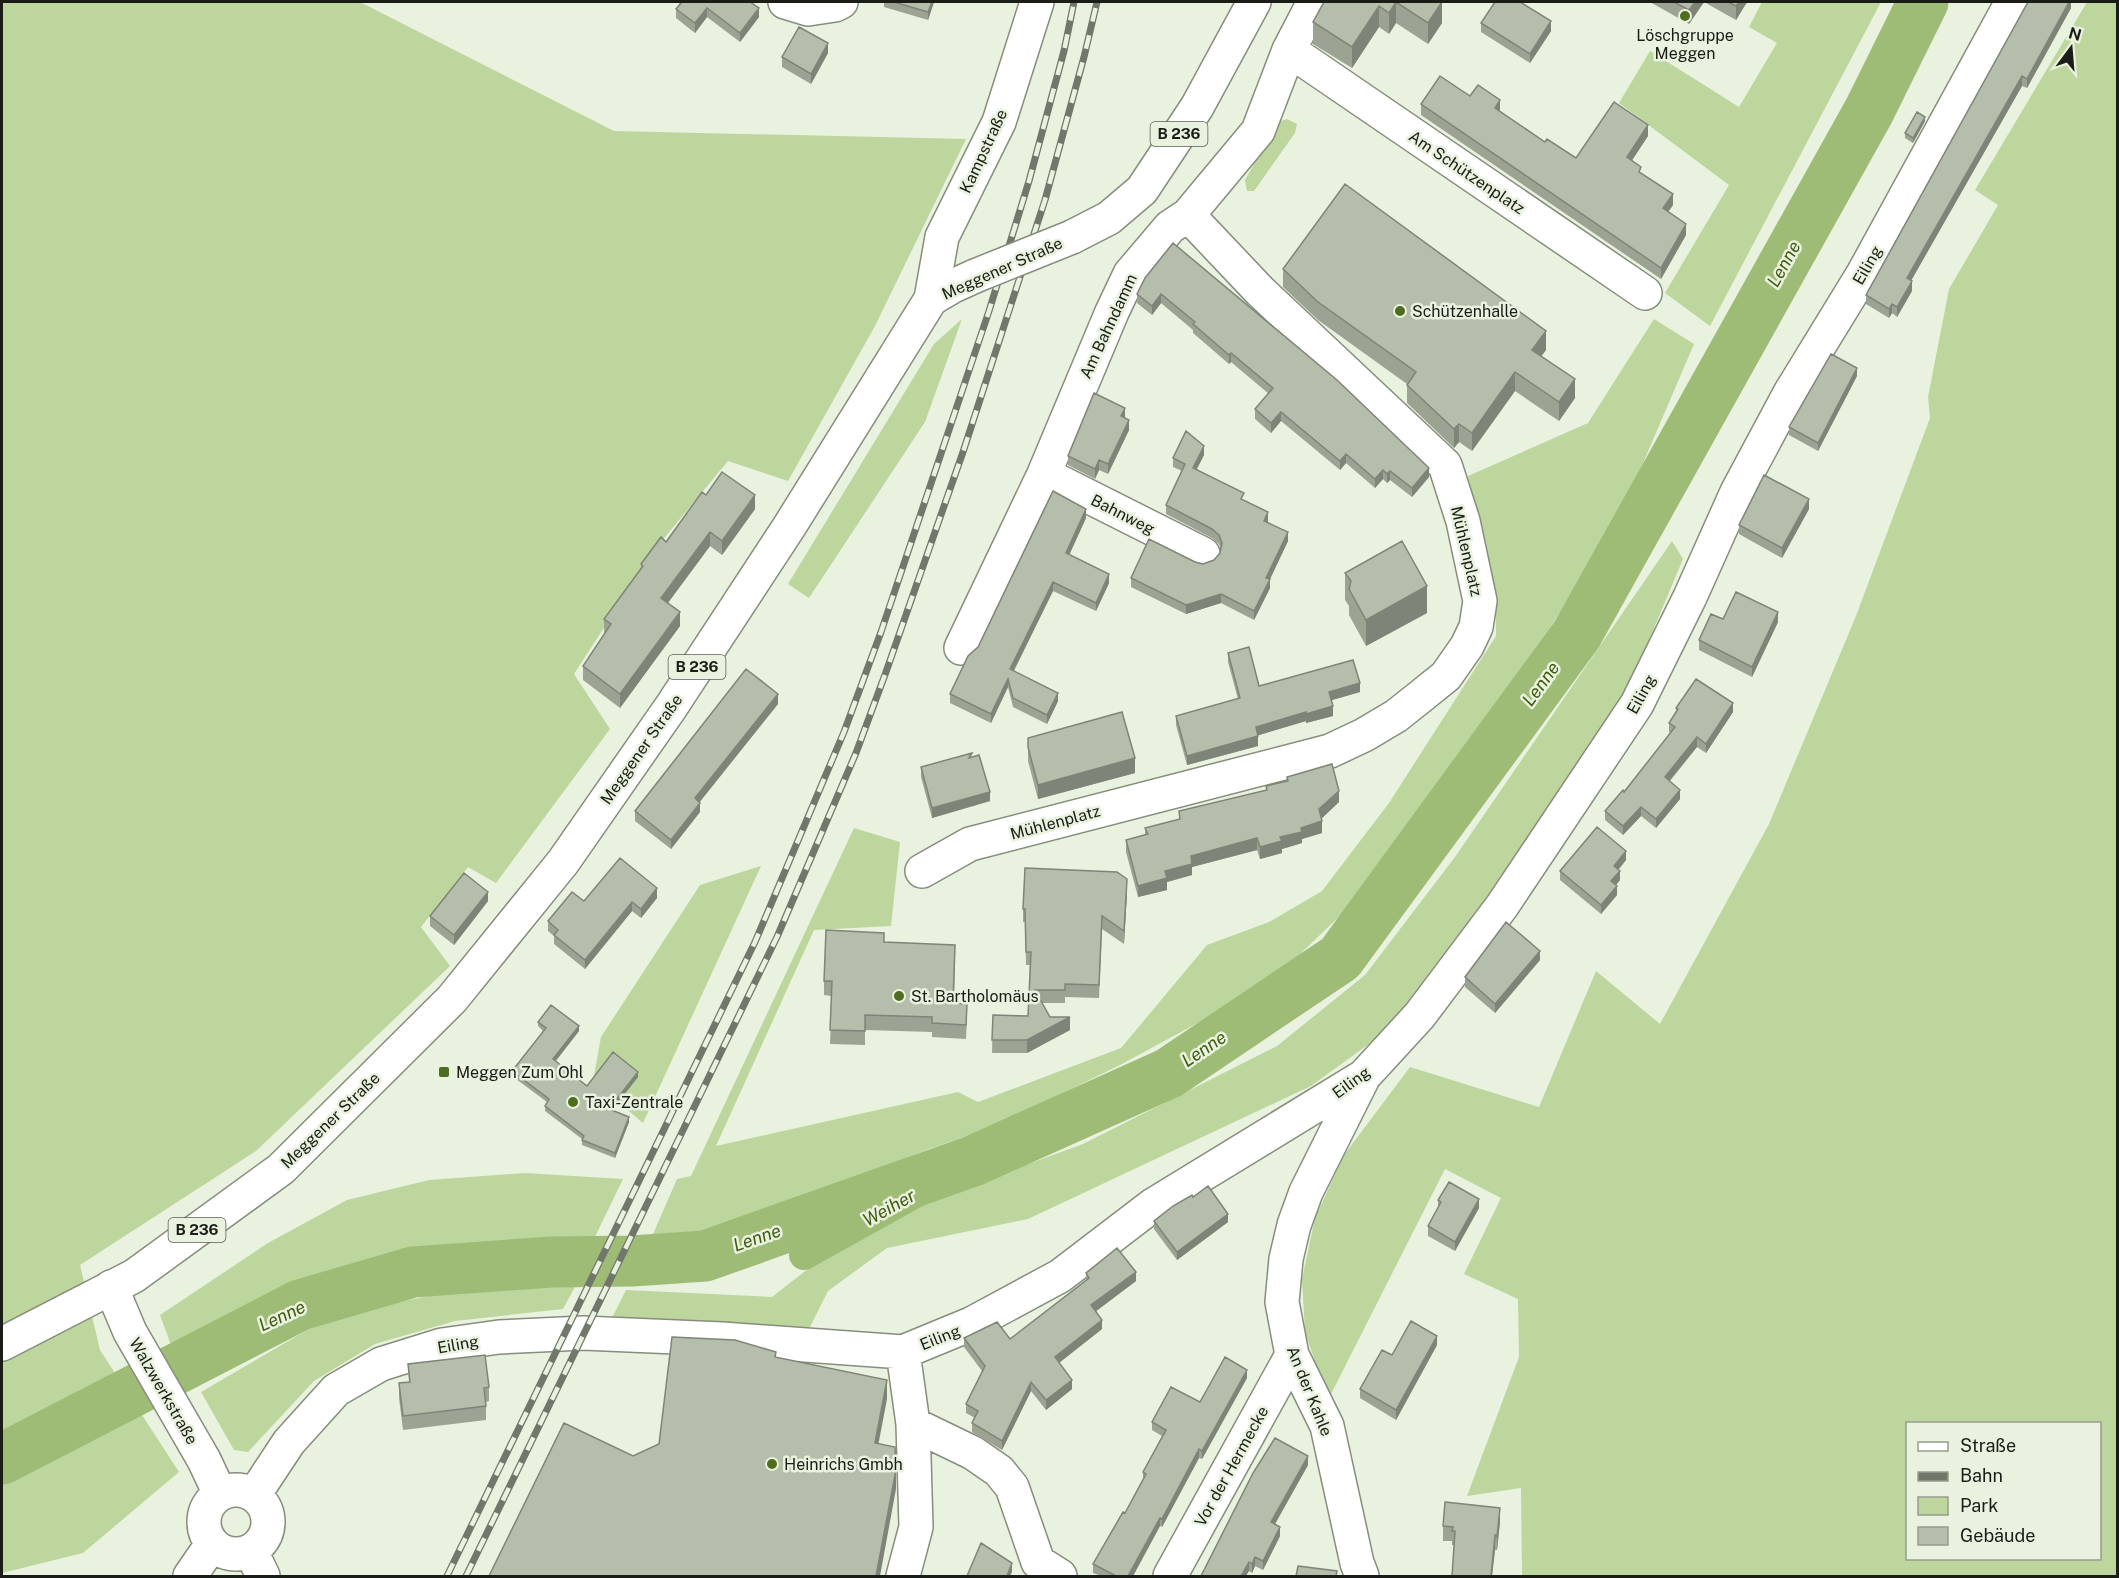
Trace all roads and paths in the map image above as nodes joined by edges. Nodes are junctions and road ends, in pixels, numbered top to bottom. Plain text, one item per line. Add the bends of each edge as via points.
1 (784, 2) edge
2 (841, 2) edge
3 (1037, 2) edge
4 (1254, 2) edge
5 (1314, 2) edge
6 (2012, 2) edge
7 (1288, 50) junction
8 (1188, 215) junction
9 (1644, 293) dead end
10 (931, 299) junction
11 (1044, 474) junction
12 (1203, 554) dead end
13 (961, 648) dead end
14 (922, 871) dead end
15 (1364, 1076) junction
16 (111, 1287) junction
17 (2, 1344) edge
18 (903, 1352) junction
19 (1292, 1355) junction
20 (913, 1424) junction
21 (220, 1494) junction
22 (254, 1495) junction
23 (212, 1544) junction
24 (257, 1564) edge
25 (190, 1576) edge
26 (903, 1576) edge
27 (1060, 1576) edge
28 (1170, 1576) edge
29 (1362, 1576) edge

1 - 2 street via 808,9
3 - 10 street, Kampstraße via 999,122 942,237
4 - 10 street, Meggener Straße / B 236, bridge via 1197,107 1142,190 1109,218
5 - 7 street, Am Bahndamm
6 - 15 street, Eiling via 1863,274 1790,393 1742,482 1637,704 1502,906 1420,1015
7 - 8 street, Am Bahndamm via 1258,131
7 - 9 street, Am Schützenplatz
8 - 11 street, Am Bahndamm via 1170,227 1130,274
8 - 14 street, Mühlenplatz via 1260,291 1444,465 1463,521 1480,600 1476,627 1446,676 1396,716 1330,751 970,844
10 - 16 street, Meggener Straße / B 236 via 671,707 563,862 490,953 436,1015 280,1169 134,1276
11 - 12 street, Bahnweg
11 - 13 street, Am Bahndamm
15 - 18 street, Eiling via 1153,1205 1060,1276 971,1324
15 - 19 street, An der Kahle via 1306,1192 1294,1225 1282,1302
16 - 17 street, Meggener Straße / B 236
16 - 21 street, Walzwerkstraße via 130,1332
18 - 20 street
18 - 22 street, Eiling via 583,1333 499,1337 442,1345 381,1364 336,1390 289,1442
19 - 28 street, Vor der Hermecke
19 - 29 street, An der Kahle via 1327,1426
20 - 26 street via 916,1527
20 - 27 street via 973,1453 999,1471 1012,1487 1038,1562
21 - 22 street via 237,1490
21 - 23 street via 212,1500 204,1517 206,1536
22 - 24 street via 268,1519
23 - 24 street
23 - 25 street

